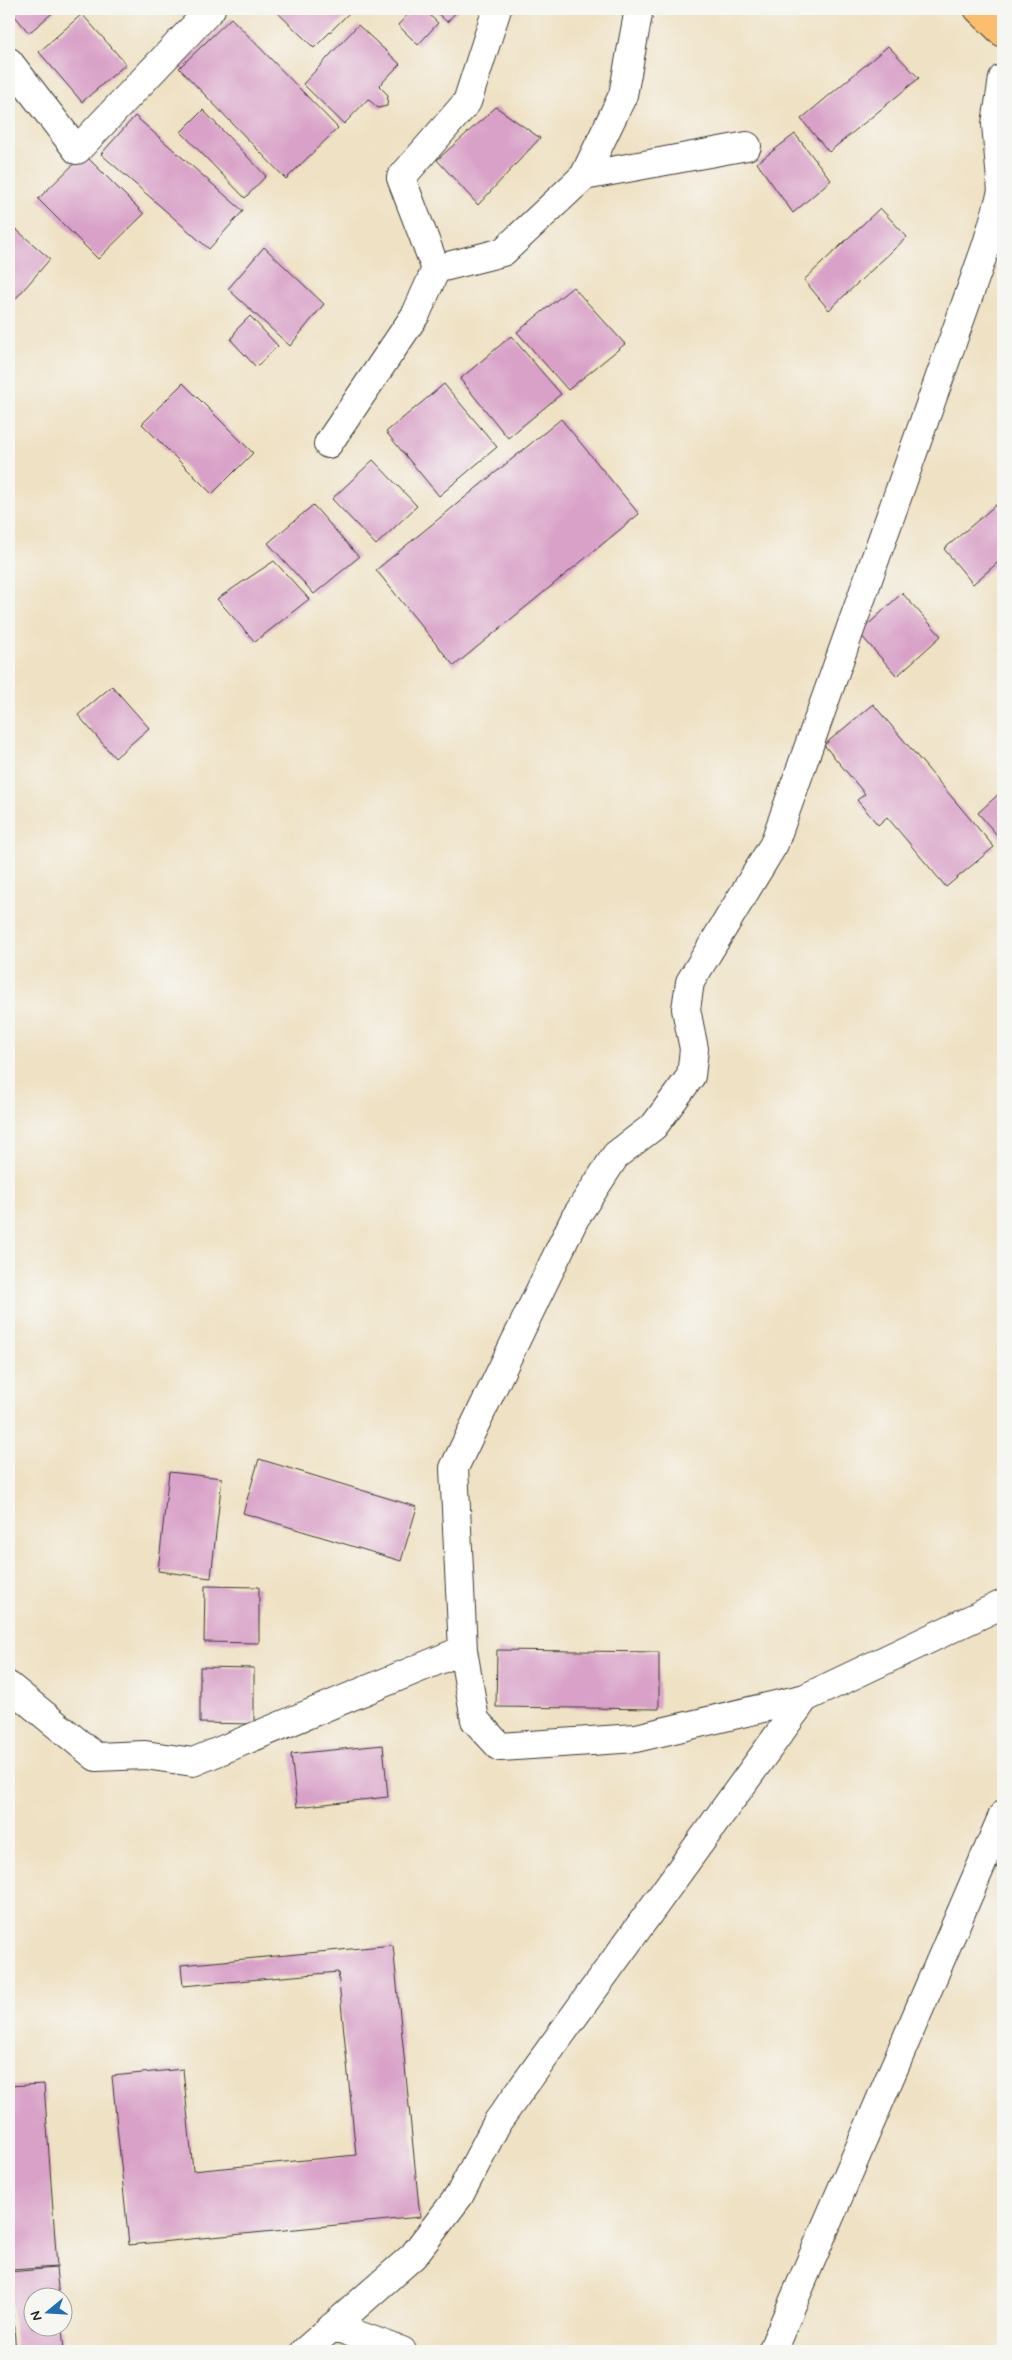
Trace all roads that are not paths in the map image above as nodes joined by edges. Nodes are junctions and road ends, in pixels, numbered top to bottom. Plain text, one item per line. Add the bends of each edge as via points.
1 (211, 9) edge
2 (497, 9) edge
3 (639, 9) edge
4 (978, 9) edge
5 (1003, 33) edge
6 (9, 62) edge
7 (1003, 78) edge
8 (747, 146) dead end
9 (584, 176) junction
10 (436, 270) junction
11 (328, 444) dead end
12 (1003, 1604) edge
13 (463, 1650) junction
14 (9, 1686) edge
15 (805, 1698) junction
16 (1003, 1815) edge
17 (333, 2326) junction
18 (305, 2351) edge
19 (402, 2351) edge
20 (772, 2351) edge

1 - 6 street via 77,150
2 - 10 street via 467,102 402,178
3 - 9 street via 623,95
4 - 5 main road
7 - 13 street via 996,124 1002,192 987,244 774,844 690,982 686,1009 694,1048 691,1076 654,1126 616,1155 575,1218 454,1468
8 - 9 street
9 - 10 street via 503,252
10 - 11 street via 416,314
12 - 15 street
13 - 14 street via 193,1762 145,1755 96,1757
13 - 15 street via 475,1720 500,1747 636,1738
15 - 17 street via 498,2121 459,2196 413,2256
16 - 20 street
17 - 18 street
17 - 19 street

